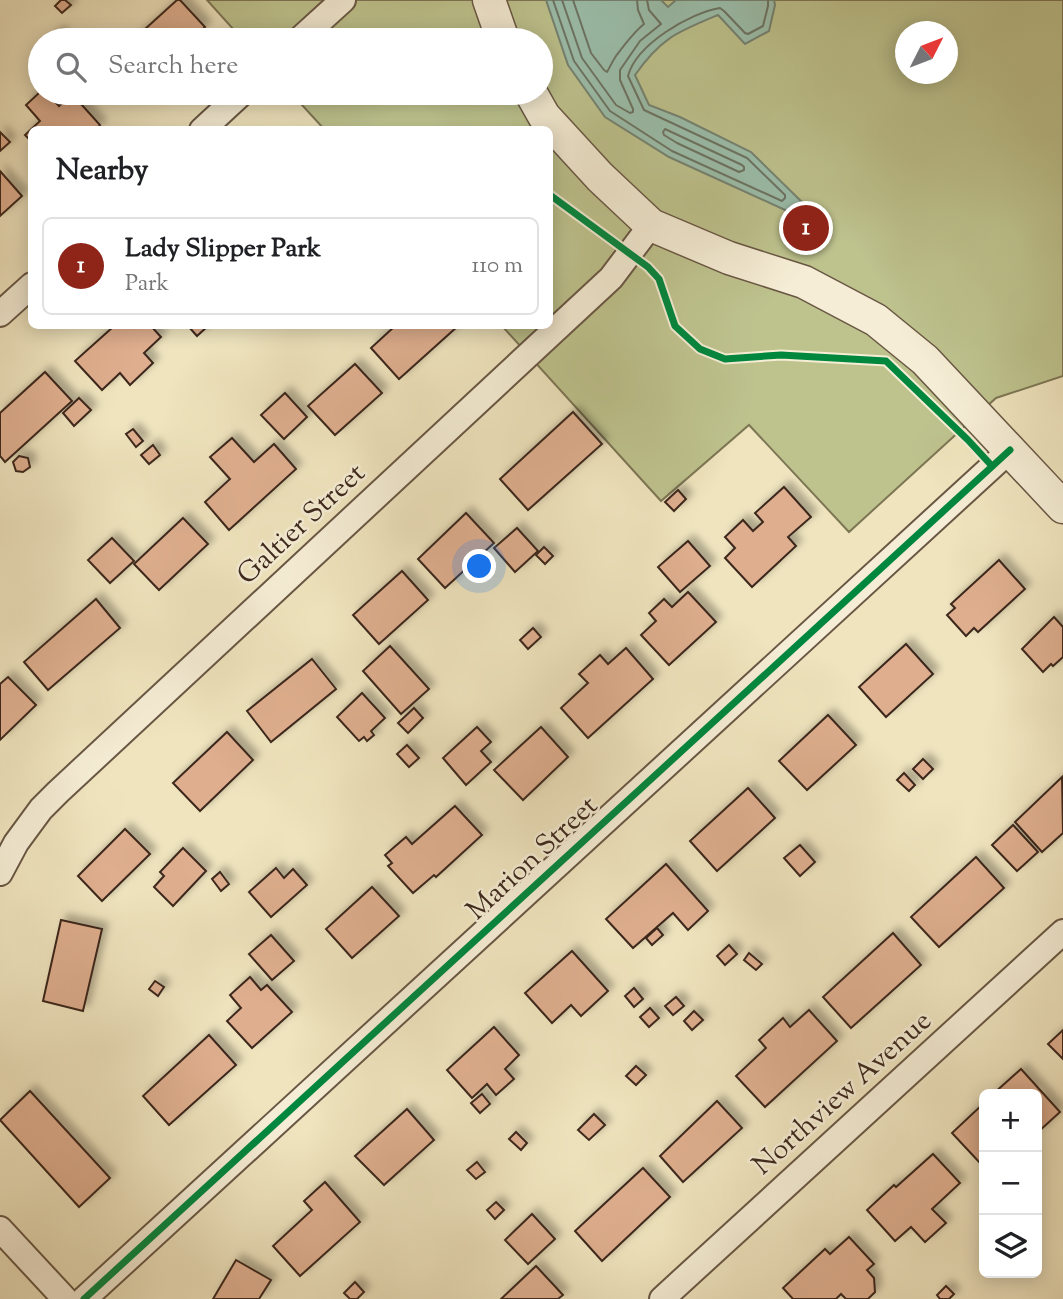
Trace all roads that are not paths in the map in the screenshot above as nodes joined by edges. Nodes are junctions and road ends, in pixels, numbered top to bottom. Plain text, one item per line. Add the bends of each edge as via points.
1 (343, 0) edge
2 (489, 0) edge
3 (312, 28) edge
4 (499, 28) edge
5 (229, 105) edge
6 (538, 105) edge
7 (206, 126) edge
8 (652, 225) junction
9 (28, 289) edge
10 (0, 314) edge
11 (1010, 450) junction
12 (1063, 507) edge
13 (0, 873) edge
14 (1063, 932) edge
15 (0, 1229) edge
16 (65, 1299) edge
17 (84, 1299) edge
18 (662, 1299) edge

1 - 3 street
2 - 4 street
5 - 7 street
6 - 8 street via 600,177
8 - 11 street via 729,258 804,282 876,320 925,360
8 - 13 street, Galtier Street via 611,278 58,792 16,843
9 - 10 street
11 - 12 street
11 - 17 street, Marion Street
14 - 18 street, Northview Avenue
15 - 16 street

